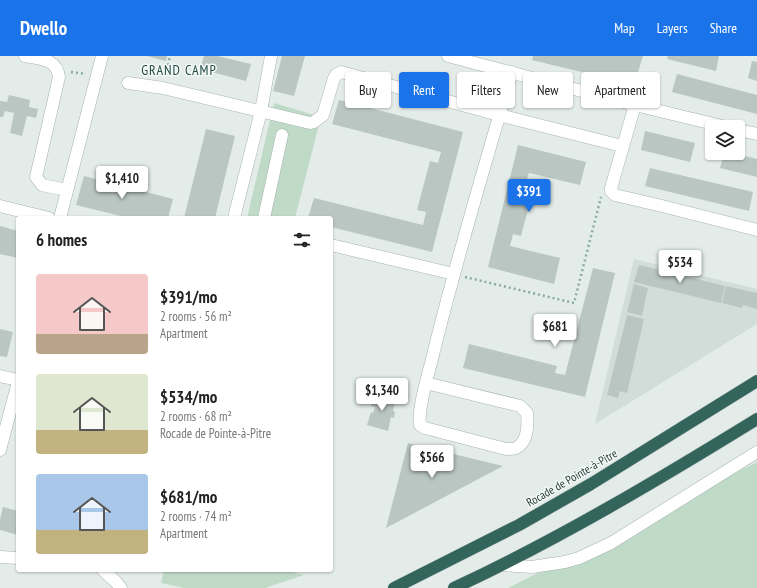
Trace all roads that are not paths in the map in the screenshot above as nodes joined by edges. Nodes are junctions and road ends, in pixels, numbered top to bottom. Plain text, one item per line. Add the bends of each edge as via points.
1 (26, 56) edge
2 (102, 56) edge
3 (271, 56) edge
4 (448, 56) edge
5 (512, 72) edge
6 (515, 73) edge
7 (128, 83) dead end
8 (581, 91) edge
9 (501, 108) edge
10 (634, 108) edge
11 (647, 108) edge
12 (261, 112) junction
13 (499, 115) junction
14 (705, 122) edge
15 (745, 131) edge
16 (757, 134) edge
17 (282, 135) dead end
18 (622, 146) junction
19 (67, 190) junction
20 (0, 206) edge
21 (41, 216) edge
22 (60, 216) edge
23 (235, 216) edge
24 (264, 216) edge
25 (757, 230) edge
26 (333, 245) edge
27 (454, 274) junction
28 (0, 376) edge
29 (16, 380) edge
30 (755, 382) edge
31 (426, 383) junction
32 (16, 389) edge
33 (757, 419) edge
34 (0, 450) edge
35 (757, 452) edge
36 (0, 557) edge
37 (16, 558) edge
38 (502, 565) junction
39 (105, 572) edge
40 (121, 588) edge
41 (394, 588) edge
42 (454, 588) edge

1 - 19 street via 46,60 54,64 58,70 59,77 36,176 42,185
2 - 19 street
3 - 12 street
4 - 5 street
6 - 8 street
7 - 12 street via 162,88
9 - 13 street
10 - 18 street
11 - 14 street
12 - 13 street via 314,122 323,115 334,78 341,72
12 - 23 street
13 - 18 street
13 - 27 street
15 - 16 street
17 - 24 street
18 - 25 street via 611,190 615,195
19 - 22 street
20 - 21 street
26 - 27 street
27 - 31 street
28 - 29 street
30 - 41 highway, Rocade de Pointe-à-Pitre via 591,484 519,525
31 - 31 street via 520,406 527,413 524,441 516,448 506,449 425,428 420,425 419,418
32 - 34 street
33 - 38 highway via 611,507
35 - 38 street via 611,543 579,558 532,567
36 - 37 street
38 - 42 highway
39 - 40 street

